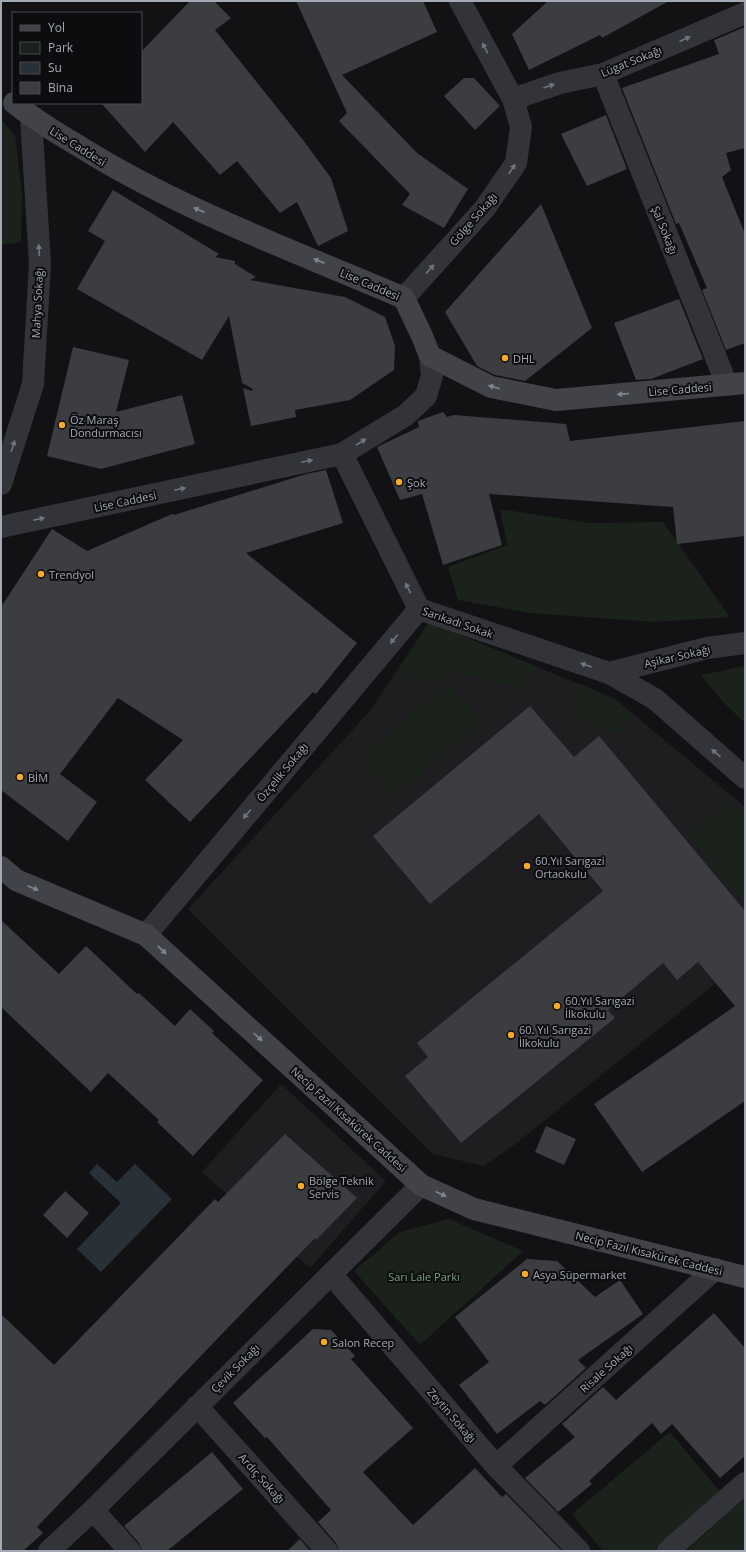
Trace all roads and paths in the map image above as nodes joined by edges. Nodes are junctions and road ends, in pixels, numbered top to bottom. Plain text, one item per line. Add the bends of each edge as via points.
1 (460, 1) edge
2 (745, 12) edge
3 (603, 74) junction
4 (1, 93) edge
5 (512, 99) junction
6 (12, 102) edge
7 (14, 104) edge
8 (31, 117) junction
9 (404, 298) junction
10 (430, 356) junction
11 (736, 384) edge
12 (342, 454) junction
13 (1, 484) edge
14 (1, 527) edge
15 (419, 609) junction
16 (745, 643) edge
17 (609, 673) junction
18 (745, 778) edge
19 (1, 867) edge
20 (146, 935) junction
21 (421, 1185) junction
22 (715, 1269) junction
23 (331, 1274) junction
24 (745, 1277) edge
25 (197, 1406) junction
26 (496, 1466) junction
27 (745, 1482) edge
28 (93, 1510) junction
29 (49, 1551) edge
30 (130, 1551) edge
31 (327, 1551) edge
32 (579, 1551) edge
33 (668, 1551) edge

5 -> 1 street, Gölge Sokağı
3 -> 2 street, Lügat Sokağı
5 -> 3 street, Lügat Sokağı via 560,83
3 - 11 street, Şal Sokağı
4 - 6 main road, Lise Caddesi
9 -> 5 street, Gölge Sokağı via 485,208 516,163 521,127
7 - 8 main road, Lise Caddesi
9 -> 8 main road, Lise Caddesi via 194,208 113,168
13 -> 8 street, Mahya Sokağı via 33,384 40,264
9 - 10 main road, Lise Caddesi
11 -> 10 main road, Lise Caddesi via 556,400 491,387
12 -> 10 street via 406,415 426,396 432,376
14 -> 12 street, Lise Caddesi
15 -> 12 street, Sarıkadı Sokak
17 -> 15 street, Sarıkadı Sokak
15 -> 20 street, Özçelik Sokağı
16 - 17 street, Aşikar Sokağı via 707,648
18 -> 17 street, Sarıkadı Sokak via 655,699
19 -> 20 main road, Necip Fazıl Kısakürek Caddesi via 16,880
20 -> 21 main road, Necip Fazıl Kısakürek Caddesi
21 -> 22 main road, Necip Fazıl Kısakürek Caddesi via 474,1209
21 - 23 street, Çevik Sokağı
22 - 24 main road, Necip Fazıl Kısakürek Caddesi
22 - 26 street, Risale Sokağı
23 - 25 street, Çevik Sokağı
23 - 26 street, Zeytin Sokağı
25 - 28 street, Çevik Sokağı
25 - 31 street, Ardıç Sokağı
26 - 32 street, Zeytin Sokağı
27 - 33 street
28 - 29 street, Çevik Sokağı
28 - 30 street

